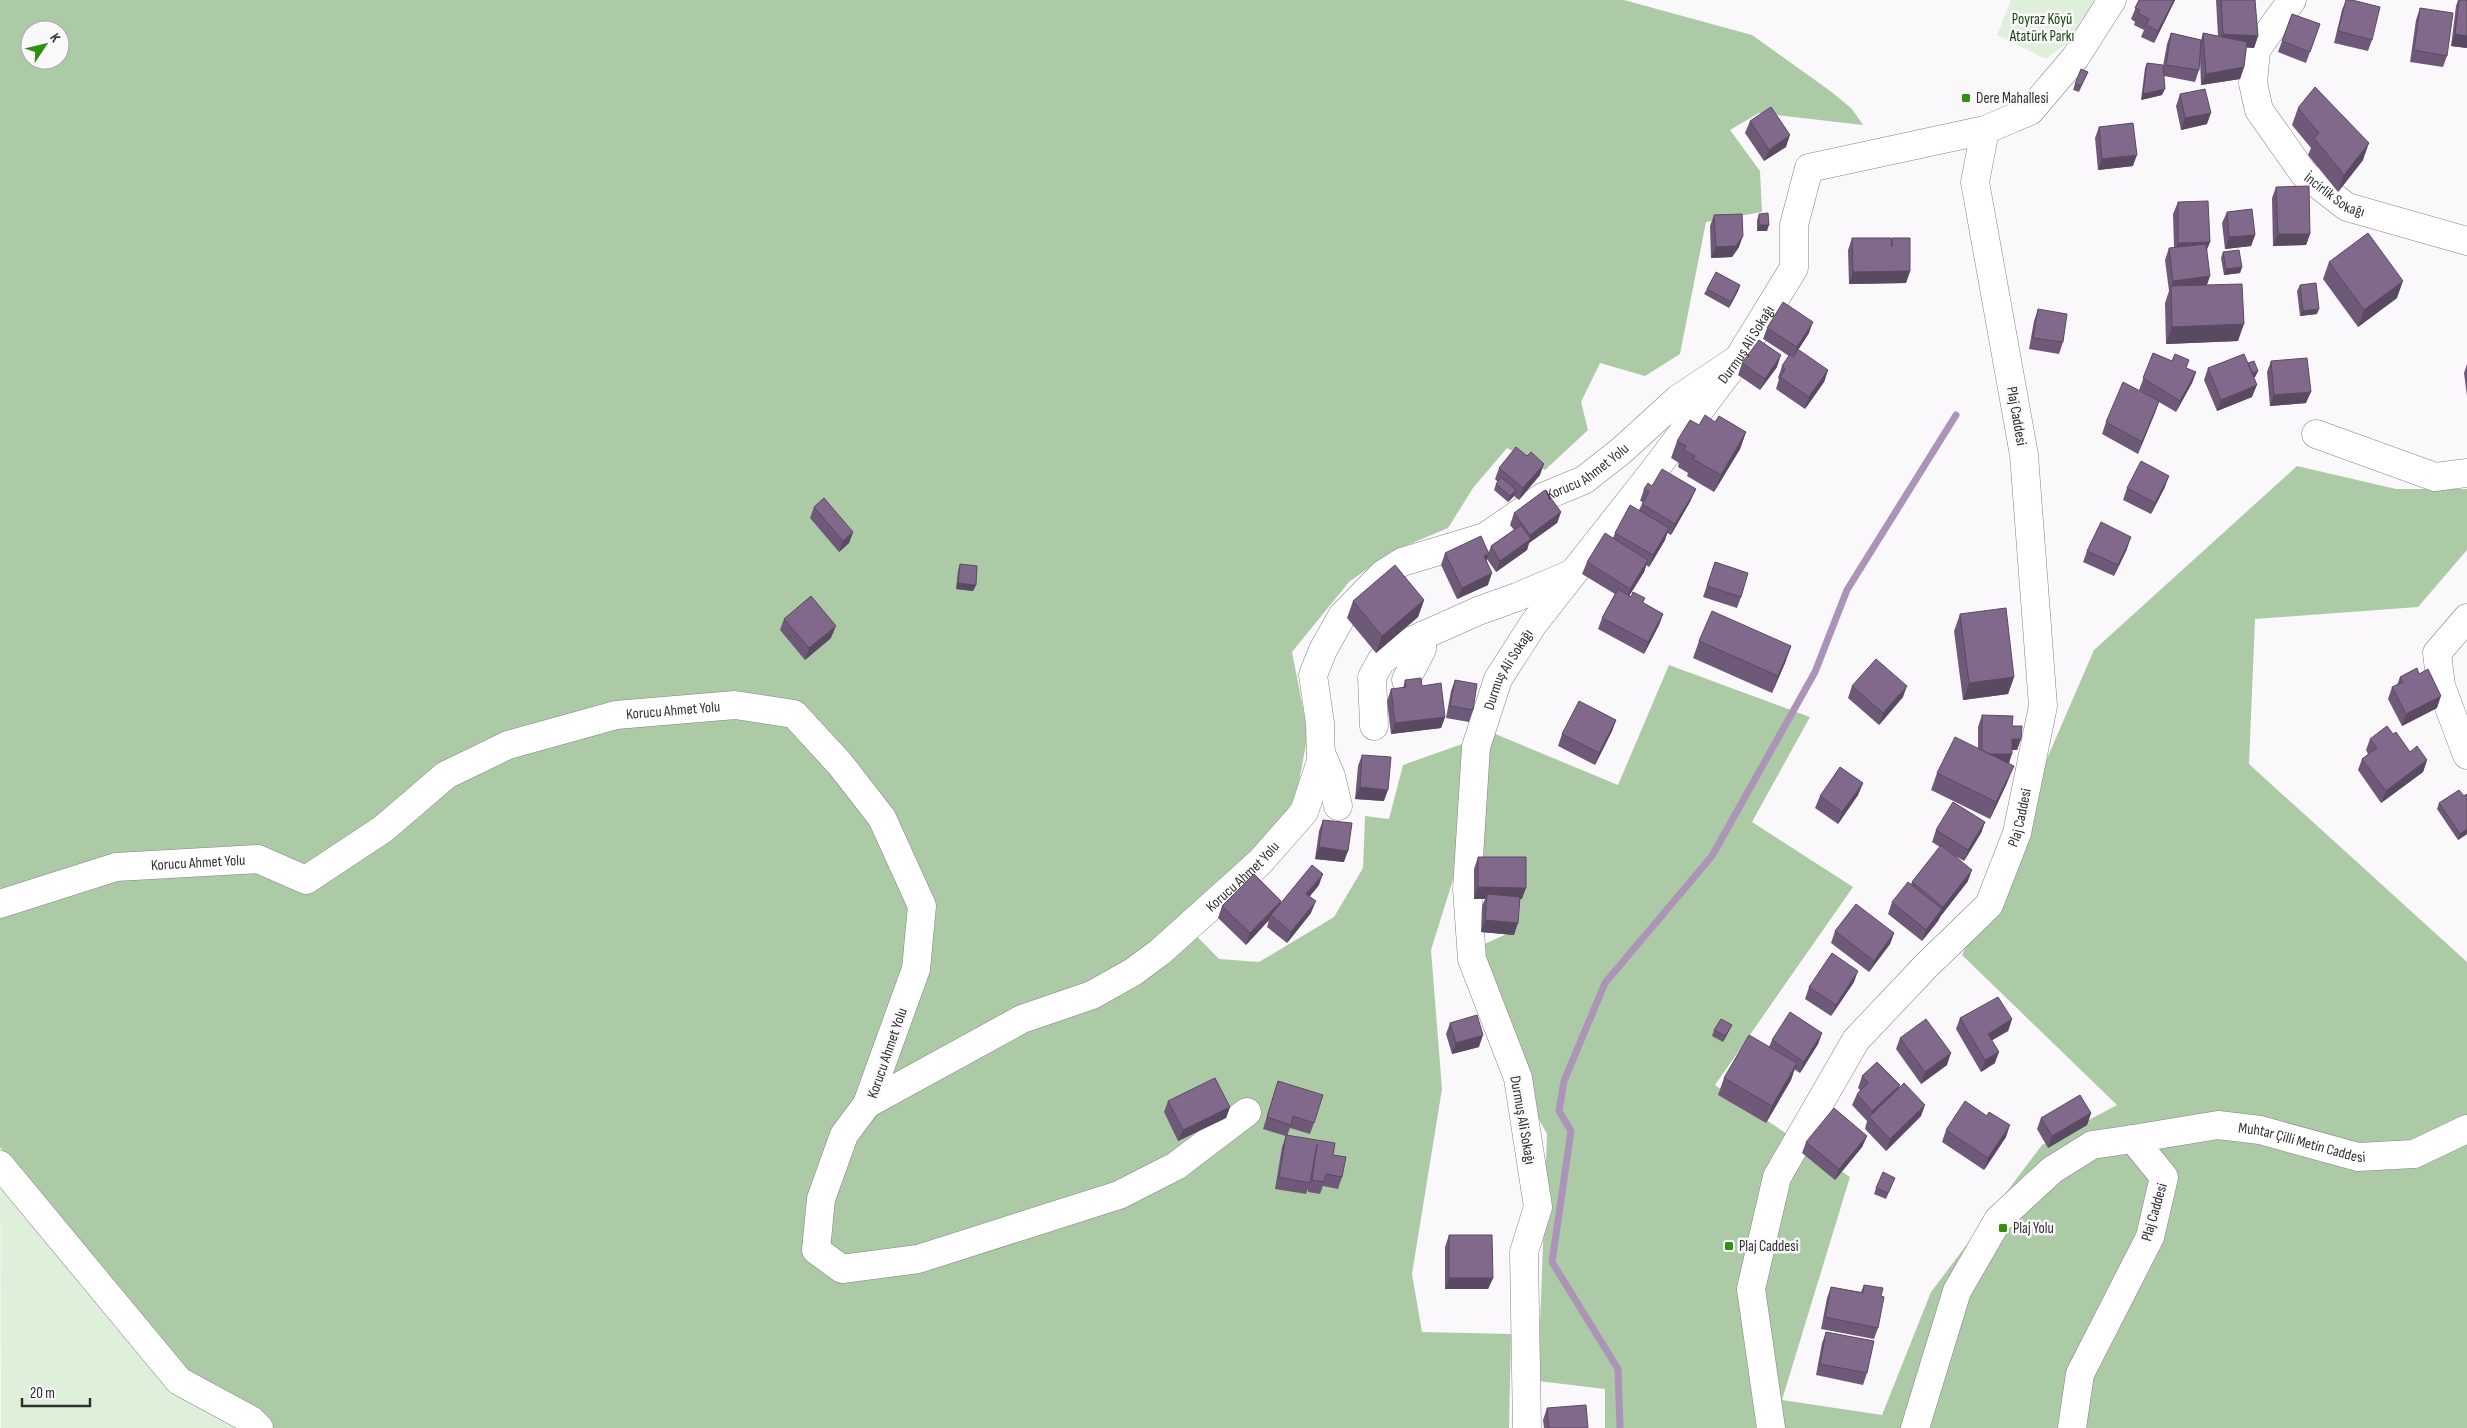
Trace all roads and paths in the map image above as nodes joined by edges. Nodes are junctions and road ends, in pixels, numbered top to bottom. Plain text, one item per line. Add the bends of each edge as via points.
1 (2112, 0) edge
2 (2292, 0) edge
3 (1985, 130) junction
4 (2467, 241) edge
5 (1738, 359) junction
6 (2316, 434) dead end
7 (2467, 473) edge
8 (1574, 572) junction
9 (2467, 618) edge
10 (1422, 636) junction
11 (1406, 680) edge
12 (1374, 726) dead end
13 (1321, 753) junction
14 (2467, 755) edge
15 (1338, 806) dead end
16 (0, 904) edge
17 (867, 1104) junction
18 (1247, 1112) dead end
19 (2467, 1129) edge
20 (2133, 1139) junction
21 (0, 1165) edge
22 (259, 1428) edge
23 (1527, 1428) edge
24 (1771, 1428) edge
25 (1915, 1428) edge
26 (2072, 1428) edge

1 - 3 street via 2075,58 2030,111
2 - 4 street, İncirlik Sokağı via 2256,50 2253,83 2259,110 2304,174 2347,207
3 - 5 street, Durmuş Ali Sokağı via 1809,168 1794,225 1794,268
3 - 24 street, Plaj Caddesi via 1974,182 2024,455 2043,706 2017,833 1989,905 1856,1040 1777,1177 1751,1288
5 - 8 street, Durmuş Ali Sokağı
5 - 13 street, Korucu Ahmet Yolu via 1678,399 1584,480 1543,497 1485,537 1402,562 1383,574 1342,616 1313,675
6 - 7 street via 2435,477
8 - 10 street
8 - 23 street, Durmuş Ali Sokağı via 1534,623 1498,679 1476,747 1467,889 1472,959 1518,1078 1538,1207 1524,1252
9 - 14 street via 2438,653 2441,686
10 - 11 street via 1422,649
10 - 12 street via 1402,645 1381,661 1372,677
13 - 15 street via 1332,776
13 - 17 street, Korucu Ahmet Yolu via 1304,812 1260,862 1160,952 1092,995 1022,1019
16 - 17 street, Korucu Ahmet Yolu via 116,867 258,859 306,880 383,829 446,775 508,745 616,715 735,705 794,714 840,764 882,818 922,906 916,969
17 - 18 street via 844,1135 821,1199 816,1250 842,1269 918,1259 1119,1195 1176,1166
19 - 20 street, Muhtar Çilli Metin Caddesi via 2414,1154 2358,1158 2260,1130 2218,1125
20 - 25 street via 2092,1145 2052,1170 1998,1220 1958,1291
20 - 26 street, Plaj Caddesi via 2164,1177 2150,1237 2080,1374
21 - 22 street via 179,1381 251,1420

